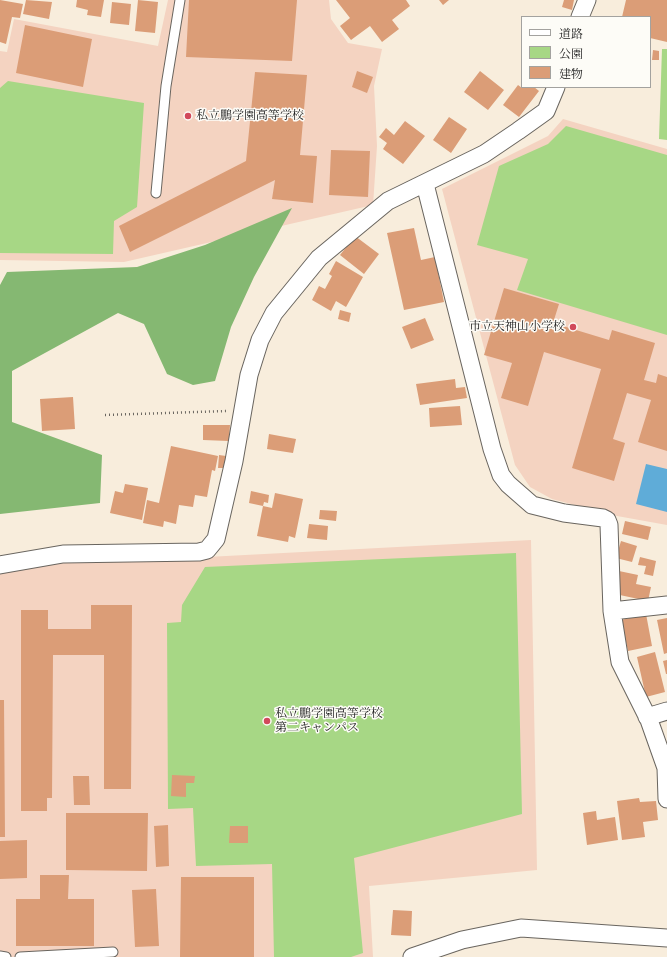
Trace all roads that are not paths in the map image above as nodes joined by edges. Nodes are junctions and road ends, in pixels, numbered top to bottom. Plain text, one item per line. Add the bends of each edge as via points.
1 (180, 0) edge
2 (587, 0) edge
3 (580, 16) edge
4 (556, 88) edge
5 (425, 184) junction
6 (156, 193) dead end
7 (0, 564) edge
8 (667, 605) edge
9 (612, 611) junction
10 (667, 711) edge
11 (647, 717) junction
12 (667, 799) edge
13 (667, 938) edge
14 (113, 952) dead end
15 (0, 956) edge
16 (6, 957) edge
17 (20, 957) edge
18 (412, 957) edge

1 - 6 lane via 166,86
2 - 3 street
4 - 5 street via 546,111 484,154
5 - 7 street via 388,200 319,258 274,313 260,340 250,375 216,540 207,550 63,554
5 - 9 street via 492,449 501,475 532,505 607,520
8 - 9 street
9 - 11 street via 620,662
10 - 11 street
11 - 12 street via 666,768
13 - 18 street via 521,928 462,940
14 - 17 lane
15 - 16 lane

